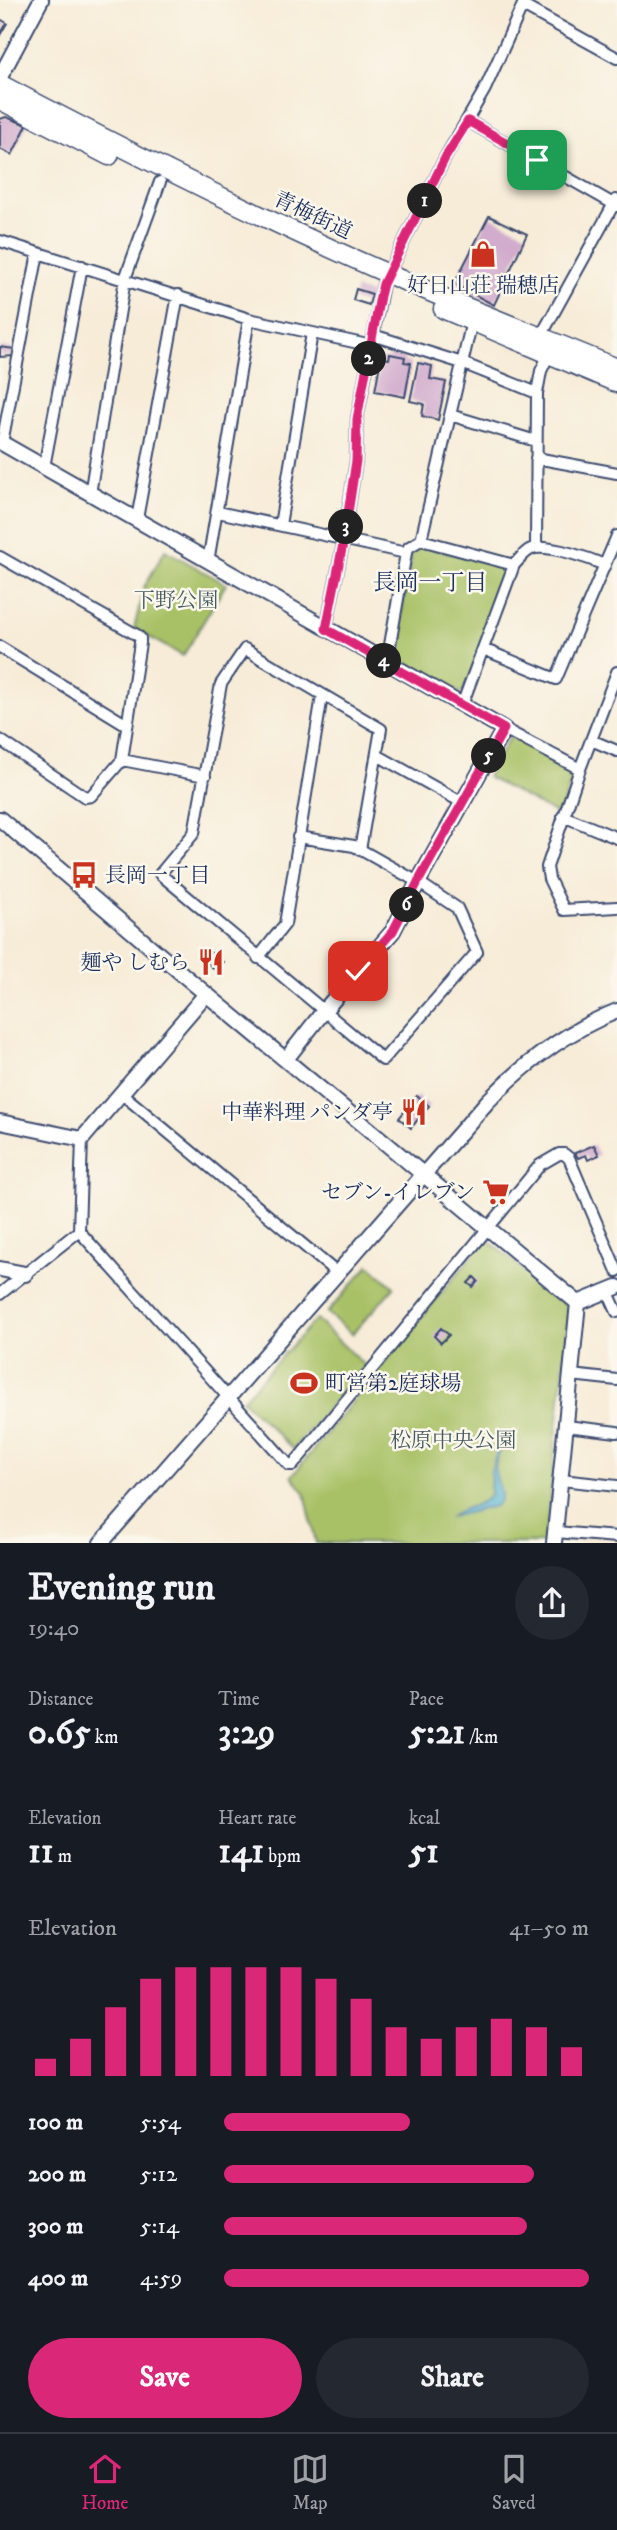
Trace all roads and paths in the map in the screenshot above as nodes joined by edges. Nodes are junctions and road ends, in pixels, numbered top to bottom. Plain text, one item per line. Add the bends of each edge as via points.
1 (41, 0) edge
2 (524, 3) edge
3 (617, 58) edge
4 (0, 77) edge
5 (0, 84) edge
6 (0, 100) edge
7 (468, 121) junction
8 (160, 181) junction
9 (616, 202) edge
10 (0, 241) edge
11 (38, 253) junction
12 (82, 266) junction
13 (125, 279) junction
14 (386, 279) junction
15 (178, 295) junction
16 (249, 319) junction
17 (472, 321) junction
18 (312, 333) junction
19 (541, 336) junction
20 (372, 340) junction
21 (549, 354) junction
22 (462, 363) junction
23 (617, 368) edge
24 (617, 383) edge
25 (537, 393) junction
26 (450, 415) junction
27 (536, 441) junction
28 (1, 443) edge
29 (536, 458) junction
30 (44, 467) junction
31 (617, 473) edge
32 (89, 494) junction
33 (218, 512) junction
34 (137, 519) junction
35 (280, 525) junction
36 (617, 536) edge
37 (344, 539) junction
38 (421, 540) junction
39 (536, 548) junction
40 (407, 553) junction
41 (0, 557) edge
42 (208, 562) junction
43 (514, 565) junction
44 (605, 565) junction
45 (326, 629) junction
46 (0, 647) edge
47 (483, 649) junction
48 (387, 662) junction
49 (617, 672) edge
50 (322, 696) junction
51 (462, 705) junction
52 (127, 725) junction
53 (504, 729) junction
54 (0, 740) edge
55 (591, 740) junction
56 (617, 751) edge
57 (377, 755) junction
58 (122, 760) junction
59 (580, 769) junction
60 (205, 776) junction
61 (463, 803) junction
62 (563, 816) junction
63 (0, 819) edge
64 (298, 837) junction
65 (617, 838) edge
66 (360, 850) junction
67 (418, 882) junction
68 (617, 907) edge
69 (258, 958) junction
70 (206, 994) junction
71 (617, 1011) edge
72 (323, 1012) junction
73 (287, 1058) junction
74 (121, 1093) junction
75 (0, 1122) edge
76 (82, 1139) junction
77 (424, 1174) junction
78 (488, 1228) junction
79 (79, 1231) junction
80 (0, 1269) edge
81 (617, 1271) edge
82 (337, 1273) junction
83 (25, 1274) junction
84 (612, 1289) edge
85 (0, 1294) edge
86 (578, 1303) junction
87 (617, 1312) edge
88 (571, 1375) junction
89 (617, 1380) edge
90 (229, 1398) junction
91 (566, 1426) junction
92 (617, 1432) edge
93 (561, 1480) junction
94 (617, 1486) edge
95 (555, 1537) edge
96 (617, 1538) edge
97 (101, 1543) edge

1 - 4 street
2 - 3 street
2 - 7 street
5 - 14 main road, 青梅街道
6 - 8 main road, 青梅街道
7 - 9 street
7 - 14 street
8 - 13 street
8 - 14 main road, 青梅街道
9 - 19 street
10 - 11 street
11 - 12 street
11 - 28 street
12 - 13 street
12 - 30 street
13 - 15 street
13 - 32 street
14 - 17 main road, 青梅街道
14 - 19 main road, 青梅街道
14 - 20 street
15 - 16 street
15 - 34 street
16 - 18 street
16 - 33 street
17 - 21 main road, 青梅街道
17 - 22 street
18 - 20 street
18 - 35 street
19 - 23 main road, 青梅街道
20 - 22 street
20 - 37 street via 357,419 356,461
21 - 24 main road, 青梅街道
21 - 25 street
22 - 25 street
22 - 26 street
25 - 27 street
26 - 27 street
26 - 38 street
27 - 29 street
28 - 30 street
29 - 31 street
29 - 39 street
30 - 32 street
32 - 34 street
33 - 35 street
33 - 42 street
34 - 42 street
35 - 37 street
36 - 44 street
37 - 40 street
37 - 45 street
38 - 40 street
38 - 43 street
39 - 43 street
39 - 44 street
40 - 48 street
41 - 52 street via 140,638
42 - 45 street
43 - 47 street
44 - 47 street via 556,679
45 - 48 street
46 - 52 street
47 - 51 street
48 - 51 street
49 - 55 street
50 - 57 street via 379,726
50 - 60 street via 244,649 221,684
50 - 64 street
51 - 53 street
52 - 58 street
53 - 59 street
53 - 61 street
54 - 58 street via 85,797 91,796
55 - 56 street
55 - 59 street
57 - 61 street
57 - 66 street
58 - 60 street
59 - 62 street
60 - 69 street via 194,833 160,874
61 - 67 street
62 - 65 street
62 - 68 street via 547,867 564,910
63 - 70 street
64 - 66 street
64 - 69 street via 285,924
66 - 67 street
67 - 72 street via 393,931
67 - 72 street via 457,908 477,952 383,1060
69 - 72 street
70 - 73 street
70 - 74 street
71 - 77 street via 570,1034 520,1069
72 - 73 street
73 - 77 street
74 - 76 street
74 - 82 street
75 - 76 street
76 - 79 street
77 - 78 street
77 - 82 street
78 - 81 street via 540,1165 564,1154
78 - 86 street
78 - 90 street via 293,1465
79 - 83 street
79 - 90 street
80 - 83 street
82 - 90 street
83 - 85 street
84 - 86 street
84 - 87 street
86 - 88 street
88 - 89 street
88 - 91 street
90 - 97 street
91 - 92 street
91 - 93 street
93 - 94 street
93 - 95 street
95 - 96 street

